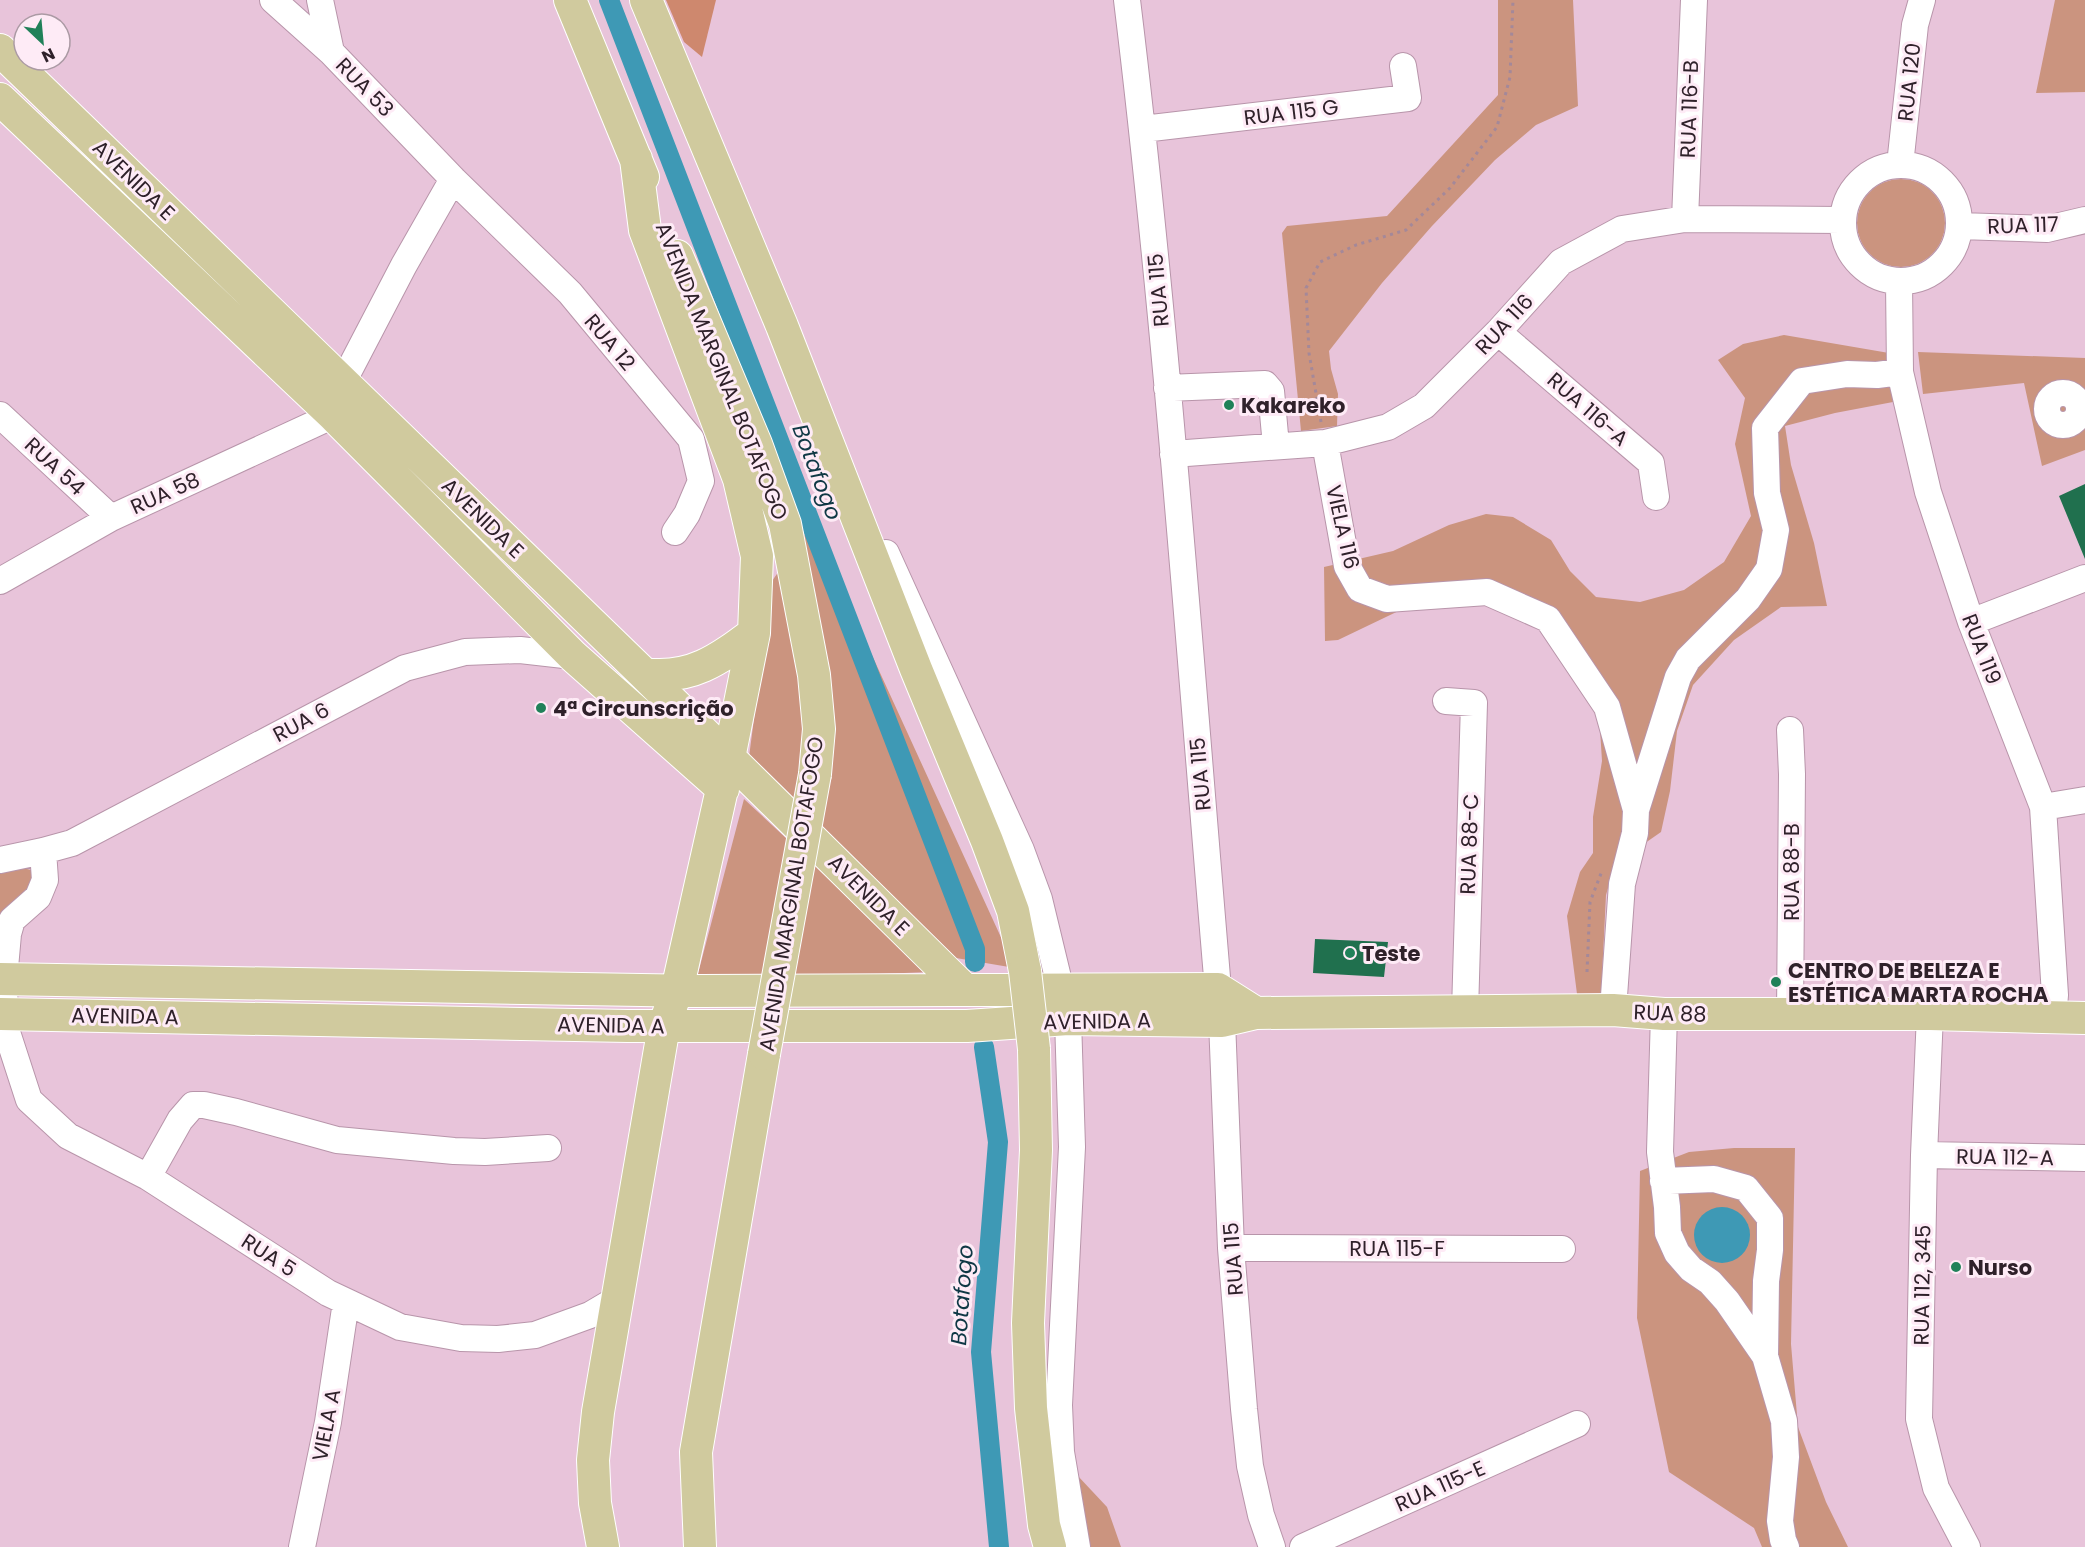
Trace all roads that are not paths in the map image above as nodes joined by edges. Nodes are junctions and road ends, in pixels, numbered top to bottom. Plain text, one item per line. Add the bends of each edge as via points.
1 (273, 0) edge
2 (320, 0) edge
3 (570, 0) edge
4 (646, 0) edge
5 (1127, 0) edge
6 (1694, 0) edge
7 (1922, 0) edge
8 (0, 50) edge
9 (331, 52) junction
10 (1402, 66) dead end
11 (0, 99) edge
12 (1143, 129) junction
13 (636, 159) junction
14 (1900, 165) junction
15 (453, 179) junction
16 (1685, 219) junction
17 (1842, 220) junction
18 (2085, 220) edge
19 (1960, 226) junction
20 (1899, 282) junction
21 (782, 326) junction
22 (1498, 332) junction
23 (1900, 372) junction
24 (1167, 388) junction
25 (353, 392) junction
26 (0, 415) edge
27 (334, 416) junction
28 (1325, 443) junction
29 (1275, 447) junction
30 (1173, 454) junction
31 (1656, 497) dead end
32 (111, 518) junction
33 (675, 532) dead end
34 (2085, 578) edge
35 (0, 581) edge
36 (1971, 622) junction
37 (754, 633) junction
38 (573, 656) junction
39 (644, 674) junction
40 (1446, 701) dead end
41 (1790, 730) dead end
42 (729, 758) junction
43 (723, 789) junction
44 (2085, 800) edge
45 (2043, 807) junction
46 (1636, 810) junction
47 (43, 851) junction
48 (0, 860) edge
49 (963, 988) junction
50 (1218, 989) junction
51 (677, 990) junction
52 (2, 998) edge
53 (1064, 1004) junction
54 (1613, 1010) junction
55 (1465, 1012) junction
56 (1256, 1013) junction
57 (1664, 1014) junction
58 (1930, 1014) junction
59 (1790, 1015) junction
60 (2053, 1017) junction
61 (2085, 1018) edge
62 (1222, 1021) junction
63 (664, 1026) junction
64 (548, 1148) dead end
65 (1924, 1155) junction
66 (2085, 1158) edge
67 (148, 1178) junction
68 (1663, 1181) junction
69 (1231, 1248) junction
70 (1562, 1249) dead end
71 (617, 1299) junction
72 (346, 1302) junction
73 (1765, 1356) junction
74 (1577, 1425) dead end
75 (302, 1547) edge
76 (603, 1547) edge
77 (700, 1547) edge
78 (1050, 1547) edge
79 (1077, 1547) edge
80 (1272, 1547) edge
81 (1303, 1547) edge
82 (1786, 1547) edge
83 (1967, 1547) edge

1 - 9 street, RUA 53
2 - 9 street
3 - 13 main road, AVENIDA MARGINAL BOTAFOGO
4 - 21 main road
5 - 12 street, RUA 115
6 - 16 street, RUA 116-B
7 - 14 street, RUA 120 via 1915,25
8 - 25 main road, AVENIDA E
9 - 15 street, RUA 53
10 - 12 street, RUA 115 G via 1408,98
11 - 27 main road, AVENIDA E
12 - 24 street, RUA 115
13 - 37 main road, AVENIDA MARGINAL BOTAFOGO via 645,230 739,479 757,556
13 - 77 main road, AVENIDA MARGINAL BOTAFOGO, bridge via 756,444 785,524 814,675 819,729 815,774 696,1452
14 - 17 street via 1872,173 1851,193
14 - 19 street via 1930,172 1953,195
15 - 25 street via 404,265
15 - 33 street, RUA 12 via 570,293 691,439 701,481
16 - 17 street, RUA 116
16 - 22 street, RUA 116 via 1623,229 1561,262
17 - 20 street via 1848,251 1869,273
18 - 19 street, RUA 117 via 2047,229
19 - 20 street via 1951,255 1928,276
20 - 23 street, RUA 119
21 - 53 street via 1021,850 1039,899
21 - 78 main road, bridge via 1013,911 1034,1049 1036,1150 1028,1323 1031,1408
22 - 28 street, RUA 116 via 1424,406 1388,427
22 - 31 street, RUA 116-A via 1651,463
23 - 36 street, RUA 119 via 1928,492
23 - 46 street via 1802,381 1766,428 1767,493 1776,530 1769,569 1748,599 1688,659 1678,677
24 - 29 street via 1265,384 1270,391
24 - 30 street, RUA 115
25 - 27 street, RUA 58
25 - 39 main road, AVENIDA E
26 - 32 street, RUA 54
27 - 32 street, RUA 58
27 - 38 main road, AVENIDA E
28 - 29 street, RUA 116
28 - 46 street, VIELA 116 via 1347,566 1360,589 1387,599 1487,592 1548,619 1607,707
29 - 30 street, RUA 116
30 - 50 street, RUA 115
32 - 35 street, RUA 58
34 - 36 street
36 - 45 street, RUA 119
37 - 39 main road via 696,670 664,677
37 - 42 main road, AVENIDA MARGINAL BOTAFOGO
38 - 43 main road, AVENIDA E
38 - 47 street, RUA 6 via 520,650 465,652 405,668 72,843
39 - 42 main road, AVENIDA E
40 - 55 street, RUA 88-C via 1474,703
41 - 59 street, RUA 88-B
42 - 43 main road, AVENIDA MARGINAL BOTAFOGO
42 - 49 main road, AVENIDA E
43 - 51 main road, AVENIDA MARGINAL BOTAFOGO
44 - 45 street
45 - 60 street, RUA 119 via 2055,995
46 - 54 street via 1635,833 1622,884
47 - 48 street, RUA 6
47 - 52 street, RUA 5 via 45,880 38,897 12,921 8,934
49 - 51 main road, AVENIDA A
49 - 53 main road, AVENIDA A
50 - 53 main road, AVENIDA A
50 - 56 main road
50 - 62 street, RUA 115
51 - 52 main road, AVENIDA A
51 - 63 main road, AVENIDA MARGINAL BOTAFOGO
52 - 63 main road, AVENIDA A
52 - 67 street, RUA 5 via 5,1026 29,1100 68,1136
53 - 62 main road, AVENIDA A
53 - 63 main road, AVENIDA A via 987,1026
53 - 79 street via 1072,1147 1059,1405 1061,1452
54 - 55 main road, RUA 88
54 - 57 main road, RUA 88
55 - 56 main road, RUA 88
56 - 62 main road, RUA 88
57 - 59 main road, RUA 88
57 - 68 street via 1660,1152
58 - 59 main road, RUA 88
58 - 60 main road, RUA 88
58 - 65 street, RUA 112, 345
60 - 61 main road, RUA 88
62 - 69 street, RUA 115
63 - 71 main road, AVENIDA MARGINAL BOTAFOGO
64 - 67 street via 454,1152 337,1140 193,1104
65 - 66 street, RUA 112-A
65 - 83 street, RUA 112, 345 via 1919,1419 1936,1488
67 - 72 street, RUA 5
68 - 73 street via 1668,1233 1677,1252 1727,1301
68 - 73 street via 1714,1179 1746,1188 1770,1218
69 - 70 street, RUA 115-F
69 - 80 street, RUA 115 via 1250,1466
71 - 72 street, RUA 5 via 590,1315 535,1335 498,1339 461,1338 400,1327
71 - 76 main road, AVENIDA MARGINAL BOTAFOGO via 593,1460
72 - 75 street, VIELA A
73 - 82 street via 1784,1421 1786,1457 1780,1521
74 - 81 street, RUA 115-E

